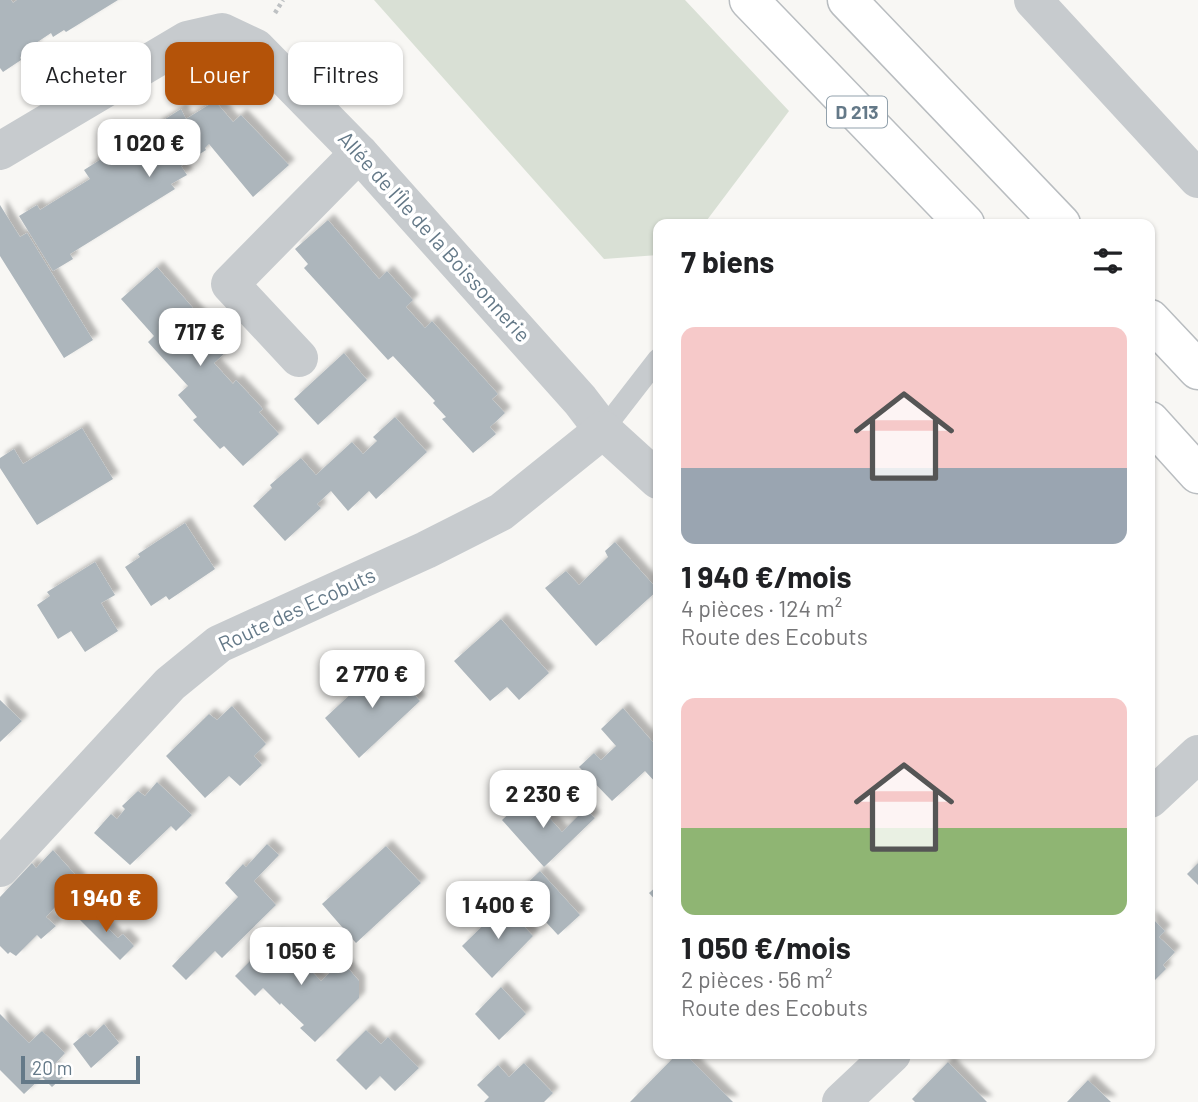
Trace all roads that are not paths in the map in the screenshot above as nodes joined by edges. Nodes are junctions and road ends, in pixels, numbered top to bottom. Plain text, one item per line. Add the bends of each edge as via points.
1 (749, 0) edge
2 (846, 0) edge
3 (1032, 0) edge
4 (0, 150) edge
5 (359, 153) junction
6 (1198, 179) edge
7 (960, 219) edge
8 (1056, 219) edge
9 (1155, 324) edge
10 (299, 358) dead end
11 (653, 365) edge
12 (1198, 370) edge
13 (1155, 427) edge
14 (603, 430) junction
15 (1198, 474) edge
16 (653, 475) edge
17 (1198, 754) edge
18 (1155, 794) edge
19 (0, 868) edge
20 (887, 1059) edge
21 (842, 1102) edge

1 - 7 highway, D 213
2 - 8 highway
3 - 6 street
4 - 5 street, Allée de l'Île de la Boissonnerie via 187,40 222,32 256,48
5 - 10 street via 230,284
5 - 14 street, Allée de l'Île de la Boissonnerie
9 - 12 highway
11 - 14 lane, Route des Ecobuts
13 - 15 highway
14 - 16 street
14 - 19 street, Route des Ecobuts via 501,512 219,644 170,684
17 - 18 street
20 - 21 street

